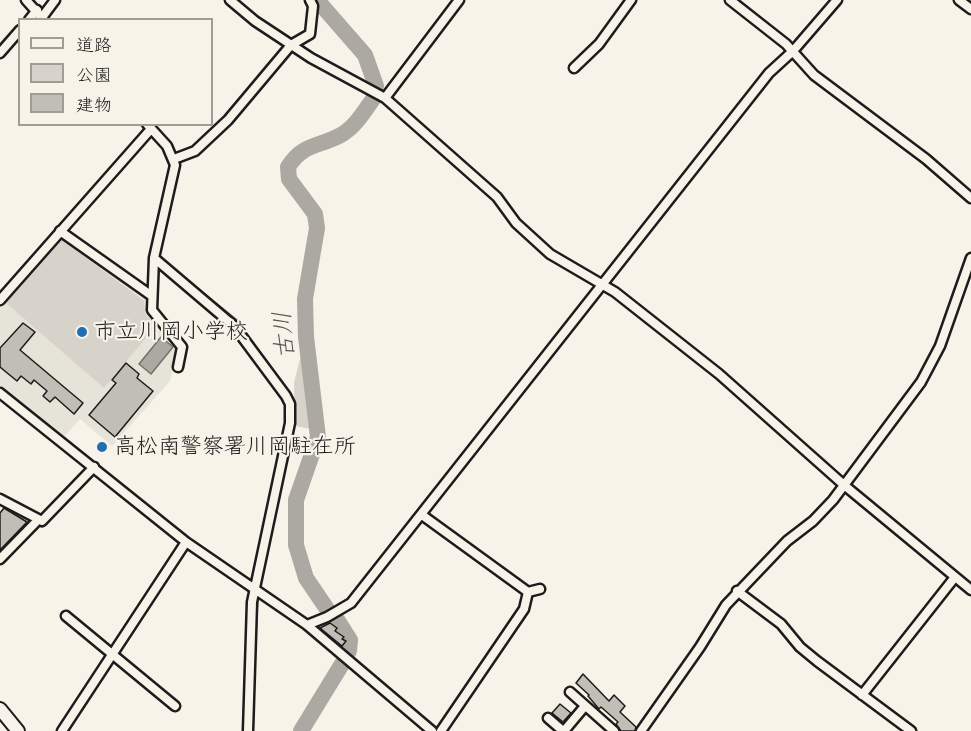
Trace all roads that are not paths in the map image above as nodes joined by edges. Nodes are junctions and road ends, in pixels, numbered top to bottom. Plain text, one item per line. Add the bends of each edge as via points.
1 (26, 0) edge
2 (55, 0) edge
3 (230, 0) edge
4 (310, 0) edge
5 (459, 0) edge
6 (631, 0) edge
7 (730, 0) edge
8 (837, 0) edge
9 (959, 0) edge
10 (971, 9) edge
11 (41, 15) edge
12 (18, 32) edge
13 (291, 45) junction
14 (793, 51) junction
15 (0, 52) edge
16 (574, 68) dead end
17 (386, 98) junction
18 (149, 127) edge
19 (174, 159) junction
20 (971, 198) edge
21 (60, 231) junction
22 (154, 258) junction
23 (971, 258) edge
24 (604, 285) junction
25 (152, 296) junction
26 (0, 300) edge
27 (178, 367) dead end
28 (0, 393) edge
29 (94, 467) junction
30 (844, 485) junction
31 (0, 499) edge
32 (422, 515) junction
33 (38, 520) junction
34 (186, 542) junction
35 (0, 559) edge
36 (955, 578) junction
37 (254, 588) junction
38 (540, 589) dead end
39 (971, 590) edge
40 (737, 591) junction
41 (528, 592) junction
42 (66, 616) dead end
43 (307, 625) junction
44 (112, 654) junction
45 (570, 692) dead end
46 (862, 695) junction
47 (175, 706) dead end
48 (585, 706) junction
49 (0, 709) edge
50 (548, 718) dead end
51 (645, 729) edge
52 (18, 731) edge
53 (62, 731) edge
54 (248, 731) edge
55 (432, 731) edge
56 (441, 731) edge
57 (563, 731) edge
58 (614, 731) edge
59 (911, 731) edge

1 - 11 street
2 - 11 street
3 - 13 street
4 - 13 street via 310,34
5 - 17 street
6 - 16 street via 599,44
7 - 14 street
8 - 14 street
9 - 10 street
12 - 15 street
13 - 17 street
13 - 19 street via 228,120 195,151
14 - 20 street via 814,75
14 - 24 street via 769,73
17 - 24 street via 497,197 516,223 550,254
18 - 19 street
18 - 21 street
19 - 22 street
21 - 25 street
21 - 26 street
22 - 25 street
22 - 37 street via 226,316 290,404 290,423
23 - 30 street via 930,368
24 - 30 street via 753,402
24 - 32 street via 544,355
25 - 27 street via 154,315 182,347
28 - 29 street
29 - 33 street via 42,521
29 - 34 street
30 - 36 street
30 - 40 street via 813,521
31 - 33 street
32 - 41 street
32 - 43 street via 397,541 351,603
33 - 35 street
34 - 37 street
34 - 44 street
36 - 39 street
36 - 46 street
37 - 43 street
37 - 54 street
38 - 41 street
40 - 46 street via 781,624 817,662
40 - 51 street
41 - 56 street via 524,609
42 - 44 street
43 - 55 street
44 - 47 street
44 - 53 street
45 - 48 street
46 - 59 street
48 - 57 street
48 - 58 street
49 - 52 main road
50 - 57 street

